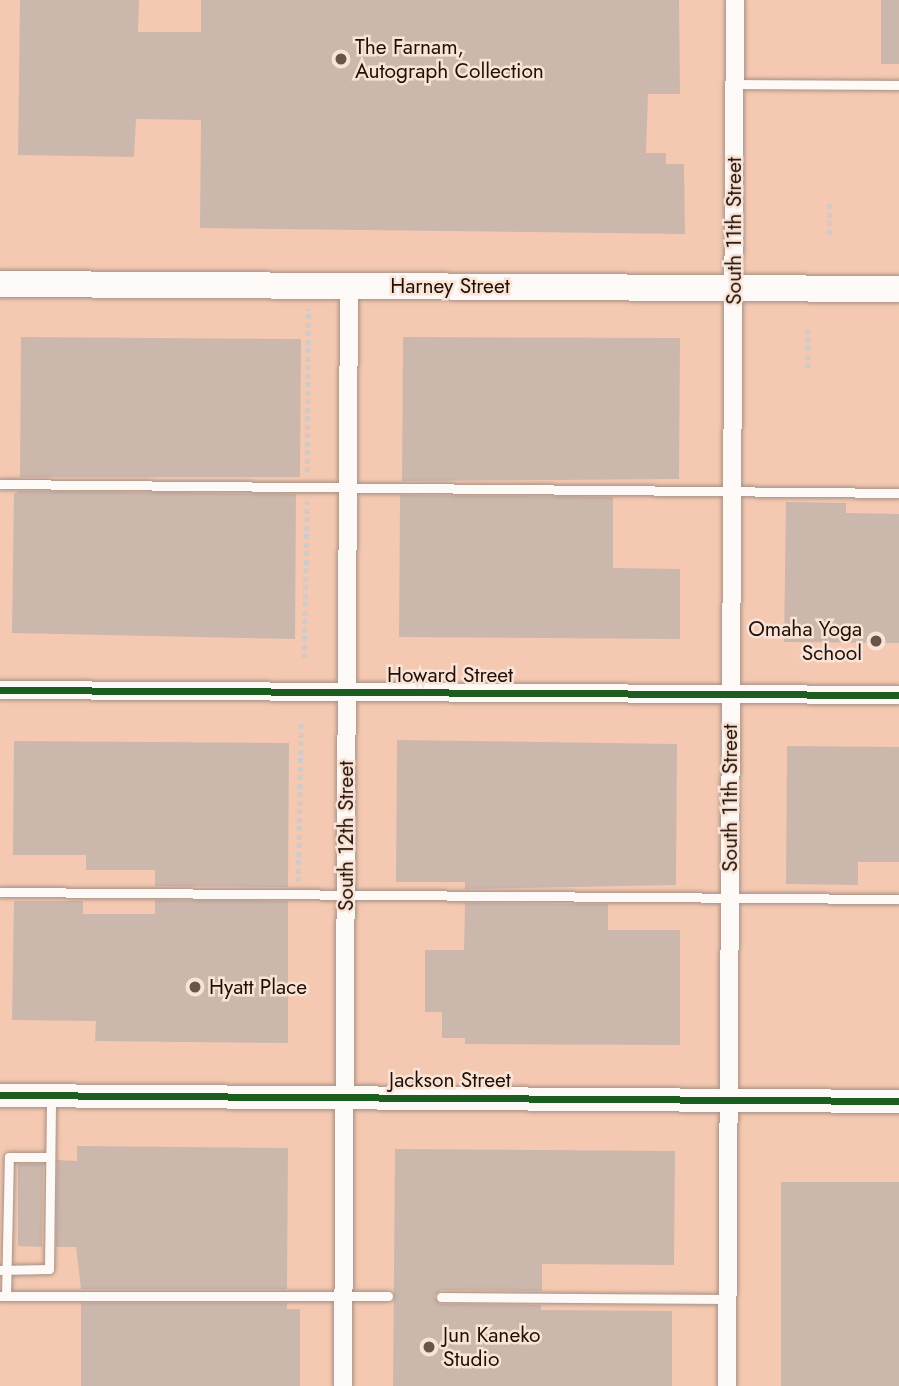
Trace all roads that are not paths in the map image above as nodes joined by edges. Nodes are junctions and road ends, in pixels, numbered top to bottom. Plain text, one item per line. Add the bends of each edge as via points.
1 (735, 0) edge
2 (735, 84) junction
3 (899, 85) edge
4 (0, 284) edge
5 (349, 286) junction
6 (734, 288) junction
7 (899, 289) edge
8 (0, 484) edge
9 (348, 487) junction
10 (732, 491) junction
11 (899, 493) edge
12 (0, 690) edge
13 (347, 692) junction
14 (731, 694) junction
15 (899, 695) edge
16 (0, 891) edge
17 (345, 893) junction
18 (730, 898) junction
19 (899, 899) edge
20 (0, 1095) edge
21 (51, 1096) junction
22 (344, 1097) junction
23 (729, 1100) junction
24 (899, 1101) edge
25 (50, 1157) junction
26 (3, 1270) edge
27 (3, 1296) edge
28 (388, 1296) dead end
29 (343, 1297) junction
30 (441, 1297) dead end
31 (727, 1299) junction
32 (343, 1386) edge
33 (727, 1386) edge

1 - 2 street, South 11th Street
2 - 3 lane
2 - 6 street, South 11th Street
4 - 5 main road, Harney Street
5 - 6 main road, Harney Street
5 - 9 street, South 12th Street
6 - 7 main road, Harney Street
6 - 10 street, South 11th Street
8 - 9 lane
9 - 10 lane
9 - 13 street, South 12th Street
10 - 11 lane
10 - 14 street, South 11th Street
12 - 13 street, Howard Street
13 - 14 street, Howard Street
13 - 17 street, South 12th Street
14 - 15 street, Howard Street
14 - 18 street, South 11th Street
16 - 17 lane
17 - 18 lane
17 - 22 street, South 12th Street
18 - 19 lane
18 - 23 street, South 11th Street
20 - 21 street, Jackson Street
21 - 22 street, Jackson Street
21 - 25 lane
22 - 23 street, Jackson Street
22 - 29 street, South 12th Street
23 - 24 street, Jackson Street
23 - 31 street, South 11th Street
25 - 26 lane via 9,1157 13,1218
25 - 26 lane via 49,1269
26 - 27 lane
27 - 29 lane
28 - 29 lane
29 - 32 street, South 12th Street
30 - 31 lane
31 - 33 street, South 11th Street

